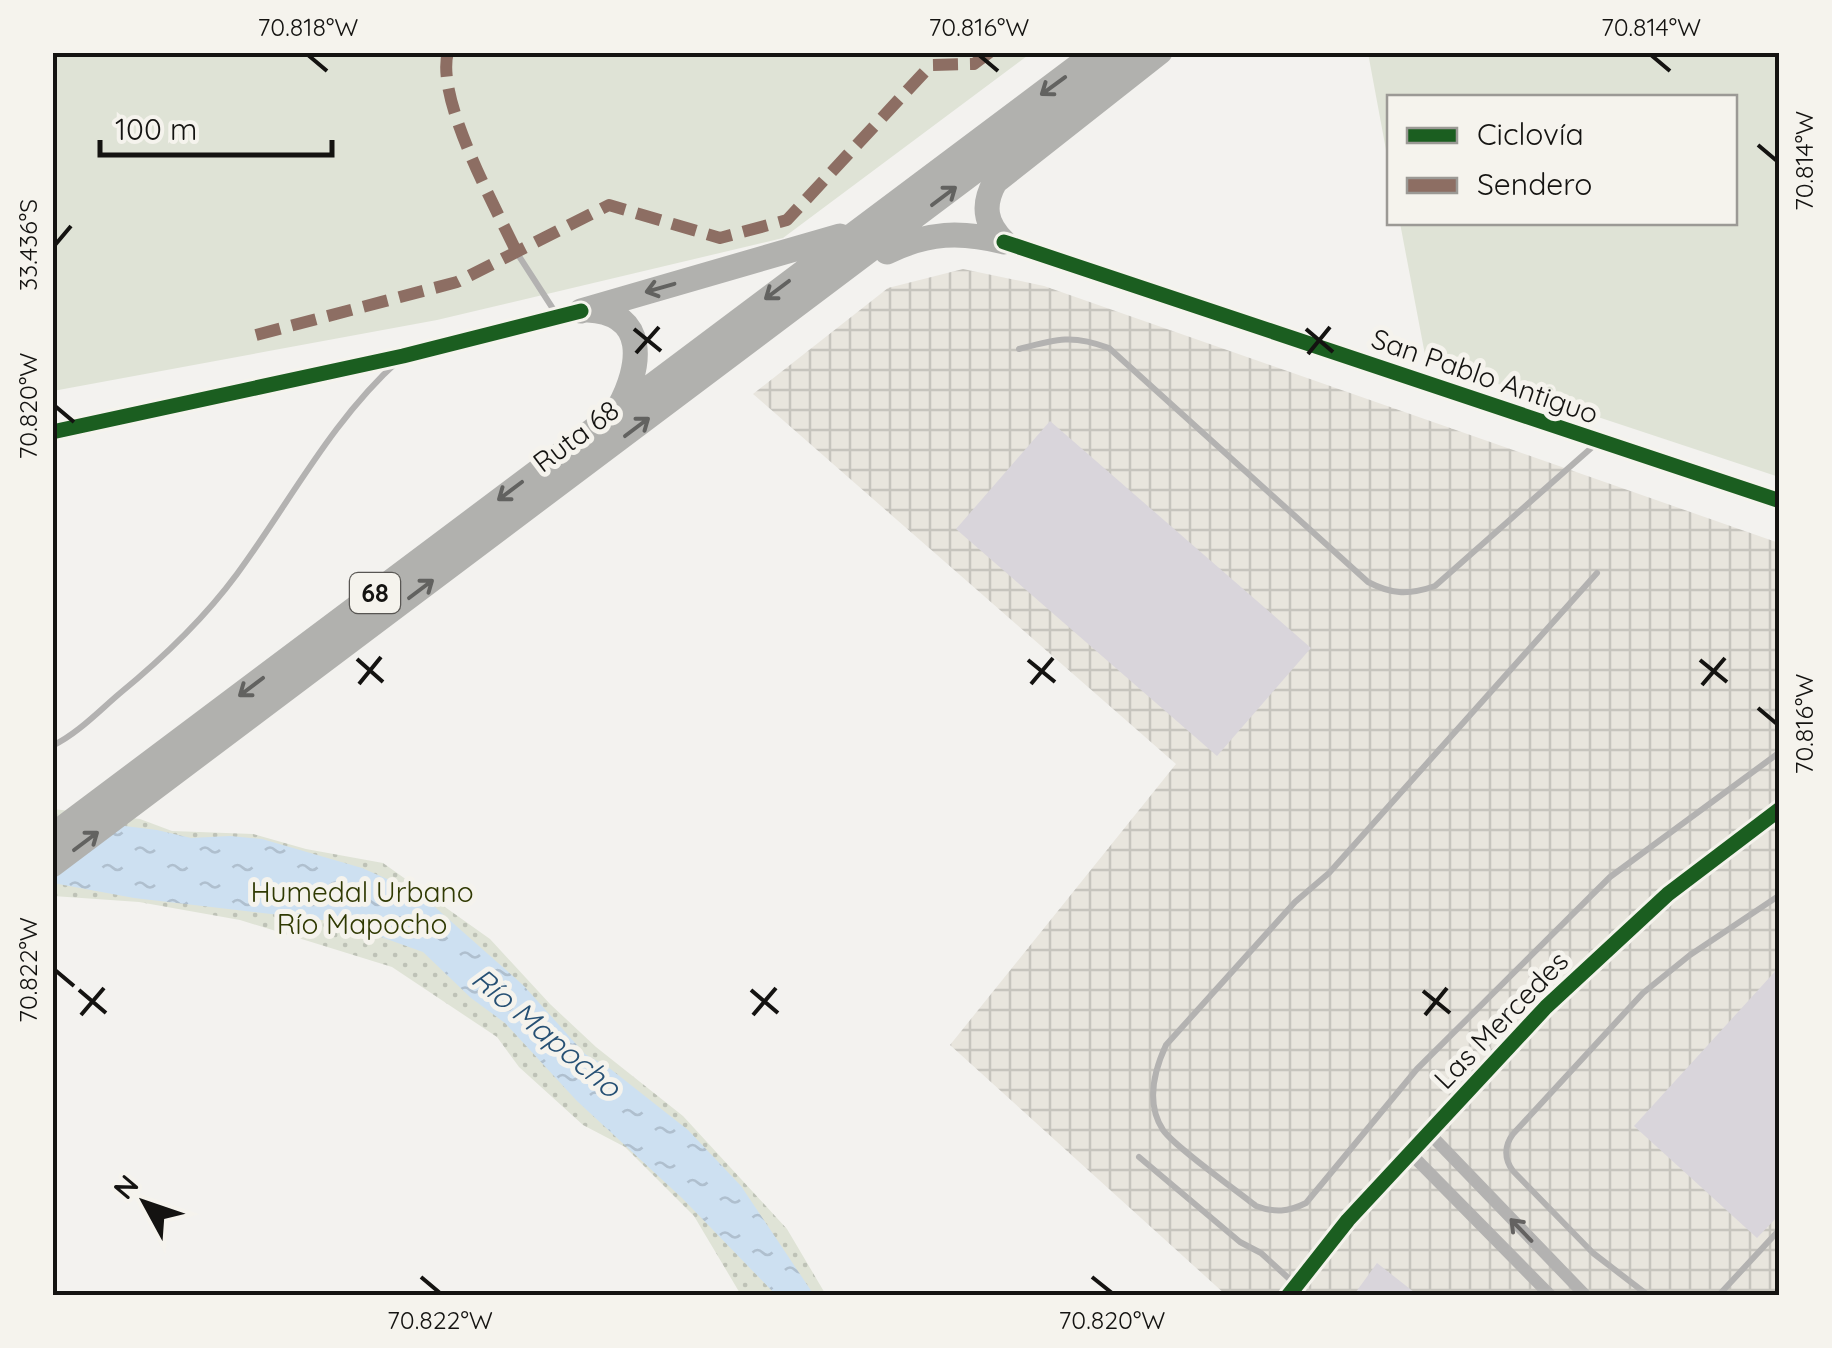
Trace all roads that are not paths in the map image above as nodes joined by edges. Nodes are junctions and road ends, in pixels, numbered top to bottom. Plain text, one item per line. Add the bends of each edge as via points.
1 (1097, 52) edge
2 (1133, 52) edge
3 (1160, 52) edge
4 (854, 232) junction
5 (506, 236) dead end
6 (1004, 242) junction
7 (838, 276) junction
8 (570, 314) junction
9 (1019, 350) dead end
10 (403, 356) junction
11 (616, 412) junction
12 (52, 432) edge
13 (1599, 441) junction
14 (1780, 500) edge
15 (1596, 573) dead end
16 (52, 746) edge
17 (1780, 752) edge
18 (1780, 810) edge
19 (52, 836) edge
20 (52, 866) edge
21 (1780, 896) edge
22 (1428, 1132) junction
23 (1409, 1152) junction
24 (1139, 1157) dead end
25 (1780, 1229) edge
26 (1292, 1290) edge
27 (1551, 1296) edge
28 (1586, 1296) edge
29 (1649, 1296) edge
30 (1718, 1296) edge

1 -> 4 highway, Ruta 68 / 68
7 -> 2 highway, Ruta 68 / 68
3 - 6 highway via 995,182 986,211
4 -> 8 highway
4 -> 11 highway, Ruta 68 / 68
5 - 8 lane
6 - 7 highway via 935,234
6 - 13 street, San Pablo Antiguo
20 -> 7 highway, Ruta 68 / 68
8 - 10 street
8 - 11 highway via 610,314 634,339 634,369
9 - 13 lane via 1062,338 1109,348 1368,582 1387,592 1412,594 1435,586
10 - 12 street
10 - 16 lane via 337,427 203,616 145,673
11 -> 19 highway, Ruta 68 / 68
13 - 14 street, San Pablo Antiguo
15 - 17 lane via 1166,1046 1153,1088 1164,1131 1256,1206 1290,1211 1306,1203 1417,1069 1610,877
18 - 22 street, Las Mercedes via 1608,948
21 - 29 lane via 1643,993 1507,1146 1513,1170 1593,1253
22 - 23 street, Las Mercedes
28 -> 22 street
23 - 26 street, Las Mercedes
23 - 27 street
24 - 26 lane via 1261,1254
25 - 30 lane

